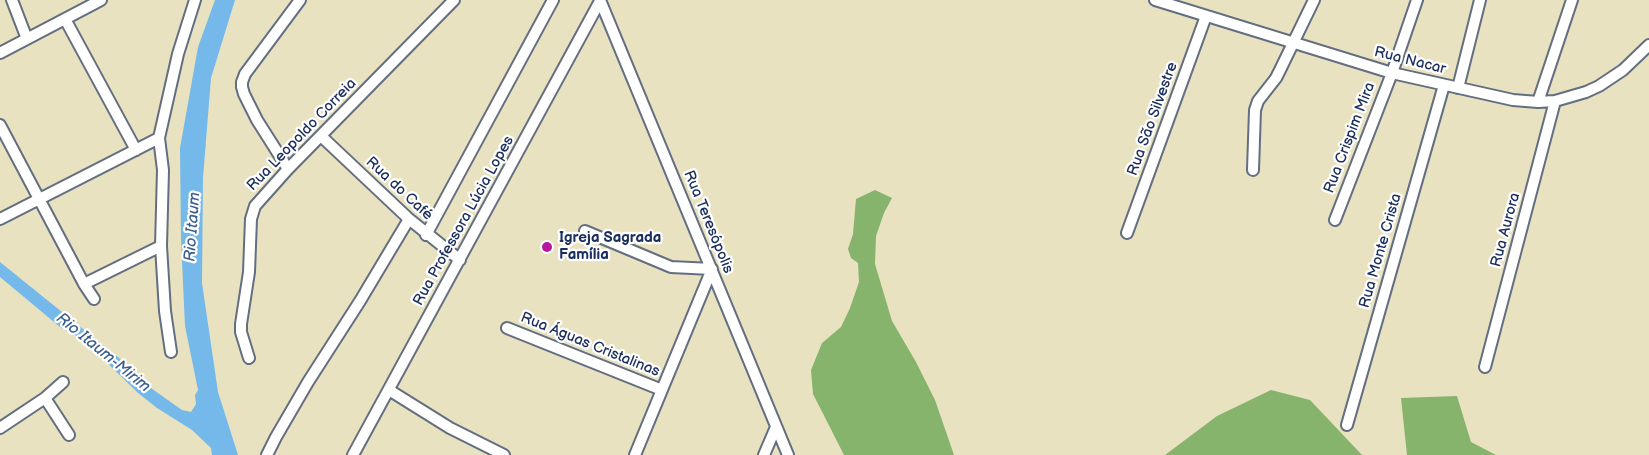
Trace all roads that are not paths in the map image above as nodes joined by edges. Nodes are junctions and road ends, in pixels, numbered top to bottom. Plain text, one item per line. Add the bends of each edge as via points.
1 (12, 0) edge
2 (101, 0) edge
3 (195, 0) edge
4 (300, 0) edge
5 (454, 0) edge
6 (553, 0) edge
7 (600, 0) edge
8 (1155, 0) edge
9 (1314, 0) edge
10 (1417, 0) edge
11 (1480, 0) edge
12 (1572, 0) edge
13 (1206, 16) junction
14 (65, 19) junction
15 (27, 39) junction
16 (1292, 43) junction
17 (1649, 45) edge
18 (0, 52) edge
19 (1392, 73) junction
20 (1444, 85) junction
21 (1458, 88) junction
22 (1555, 101) junction
23 (1538, 102) junction
24 (0, 125) edge
25 (321, 136) junction
26 (159, 138) junction
27 (136, 150) junction
28 (288, 169) junction
29 (1253, 170) dead end
30 (39, 199) junction
31 (0, 219) edge
32 (409, 219) junction
33 (1335, 220) dead end
34 (585, 231) dead end
35 (1127, 233) dead end
36 (426, 235) junction
37 (161, 246) junction
38 (460, 260) junction
39 (712, 269) junction
40 (84, 284) junction
41 (94, 299) dead end
42 (507, 328) dead end
43 (171, 352) dead end
44 (249, 358) dead end
45 (1485, 367) dead end
46 (63, 382) dead end
47 (389, 390) junction
48 (662, 390) junction
49 (45, 398) junction
50 (1347, 424) dead end
51 (776, 427) junction
52 (0, 428) edge
53 (69, 435) dead end
54 (267, 455) edge
55 (353, 455) edge
56 (504, 455) edge
57 (635, 455) edge
58 (764, 455) edge
59 (788, 455) edge

1 - 15 street
2 - 14 street
3 - 26 street
4 - 28 street via 242,82 257,120
5 - 25 street, Rua Leopoldo Correia
6 - 36 street
7 - 38 street, Rua Professora Lúcia Lopes
7 - 39 street, Rua Teresópolis
8 - 13 street, Rua Nacar
9 - 16 street
10 - 19 street, Rua Crispim Mira
11 - 21 street
12 - 23 street
13 - 16 street, Rua Nacar
13 - 35 street, Rua São Silvestre
14 - 15 street
14 - 27 street
15 - 18 street
16 - 19 street, Rua Nacar
16 - 29 street via 1255,110
17 - 22 street, Rua Nacar via 1606,82
19 - 20 street, Rua Nacar
19 - 33 street, Rua Crispim Mira
20 - 21 street, Rua Nacar
20 - 50 street, Rua Monte Crista
21 - 23 street, Rua Nacar
22 - 23 street, Rua Nacar
22 - 45 street, Rua Aurora
24 - 30 street
25 - 28 street, Rua Leopoldo Correia
25 - 32 street, Rua do Café
26 - 27 street
26 - 37 street via 163,170
27 - 30 street
28 - 44 street, Rua Leopoldo Correia via 255,206 251,219 241,332
30 - 31 street
30 - 40 street
32 - 36 street, Rua do Café
32 - 54 street via 302,391
34 - 39 street via 671,267
36 - 38 street, Rua do Café
37 - 40 street
37 - 43 street
38 - 47 street, Rua Professora Lúcia Lopes
39 - 48 street
39 - 51 street, Rua Teresópolis
40 - 41 street
42 - 48 street, Rua Águas Cristalinas
46 - 49 street
47 - 55 street, Rua Professora Lúcia Lopes
47 - 56 street via 450,428
48 - 57 street
49 - 52 street
49 - 53 street
51 - 58 street
51 - 59 street, Rua Teresópolis

